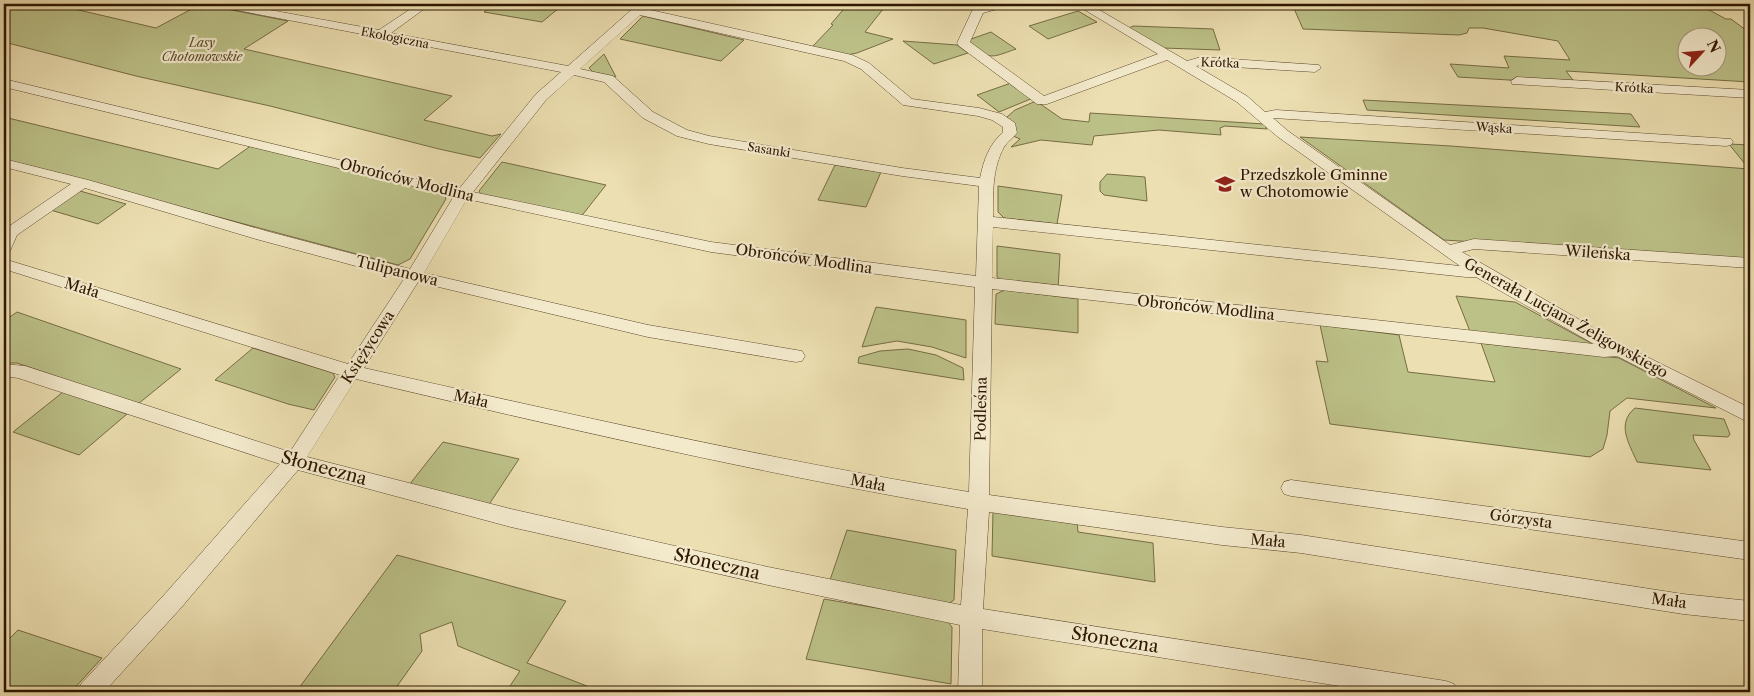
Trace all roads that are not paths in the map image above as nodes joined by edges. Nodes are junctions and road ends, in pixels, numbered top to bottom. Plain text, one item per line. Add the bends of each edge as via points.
1 (220, 4) edge
2 (425, 4) edge
3 (1004, 4) edge
4 (1081, 4) edge
5 (641, 7) edge
6 (380, 35) junction
7 (1168, 55) junction
8 (1186, 65) junction
9 (1315, 68) dead end
10 (570, 70) junction
11 (1517, 81) dead end
12 (4, 83) edge
13 (1750, 94) edge
14 (1263, 116) junction
15 (1726, 142) dead end
16 (4, 163) edge
17 (83, 183) junction
18 (986, 183) junction
19 (463, 194) junction
20 (985, 221) junction
21 (4, 247) edge
22 (1448, 251) junction
23 (1750, 263) edge
24 (4, 264) edge
25 (1479, 271) junction
26 (414, 276) junction
27 (984, 284) junction
28 (1618, 350) junction
29 (796, 356) dead end
30 (4, 370) edge
31 (352, 372) junction
32 (1750, 416) edge
33 (294, 461) junction
34 (1291, 488) dead end
35 (979, 502) junction
36 (1750, 551) edge
37 (1750, 611) edge
38 (971, 617) junction
39 (89, 692) edge
40 (970, 692) edge
41 (1446, 692) edge

1 - 6 street, Ekologiczna
2 - 6 street
3 - 7 street via 978,11 964,43 1042,100
4 - 7 street, Generała Lucjana Żeligowskiego
5 - 10 street, Księżycowa
5 - 18 street, Podleśna via 848,58 865,66 908,102 997,117 1010,126 1010,133 998,144
6 - 10 street, Ekologiczna
7 - 8 street, Generała Lucjana Żeligowskiego
8 - 9 street, Krótka via 1201,62
8 - 14 street, Generała Lucjana Żeligowskiego via 1242,99
10 - 18 street, Sasanki via 608,79 648,115 682,133 902,172
10 - 19 street, Księżycowa via 540,98
11 - 13 street, Krótka
12 - 19 street, Obrońców Modlina
14 - 15 street, Wąska via 1276,114
14 - 22 street, Generała Lucjana Żeligowskiego
16 - 17 street, Tulipanowa
17 - 21 street via 10,232
17 - 26 street, Tulipanowa
18 - 20 street, Podleśna
19 - 26 street, Księżycowa
19 - 27 street, Obrońców Modlina via 711,247
20 - 25 street
20 - 27 street, Podleśna
22 - 23 street, Wileńska via 1474,244
22 - 25 street, Generała Lucjana Żeligowskiego
24 - 31 street, Mała
25 - 28 street, Generała Lucjana Żeligowskiego
26 - 29 street, Tulipanowa via 648,331
26 - 31 street, Księżycowa
27 - 28 street, Obrońców Modlina
27 - 35 street, Podleśna
28 - 32 street, Generała Lucjana Żeligowskiego
30 - 33 street, Słoneczna via 19,371
31 - 33 street, Księżycowa
31 - 35 street, Mała via 870,484
33 - 38 street, Słoneczna via 511,518 768,576
33 - 39 street, Księżycowa
34 - 36 street, Górzysta
35 - 37 street, Mała via 1212,535 1301,544 1683,604
35 - 38 street, Podleśna
38 - 40 street, Podleśna
38 - 41 street, Słoneczna

